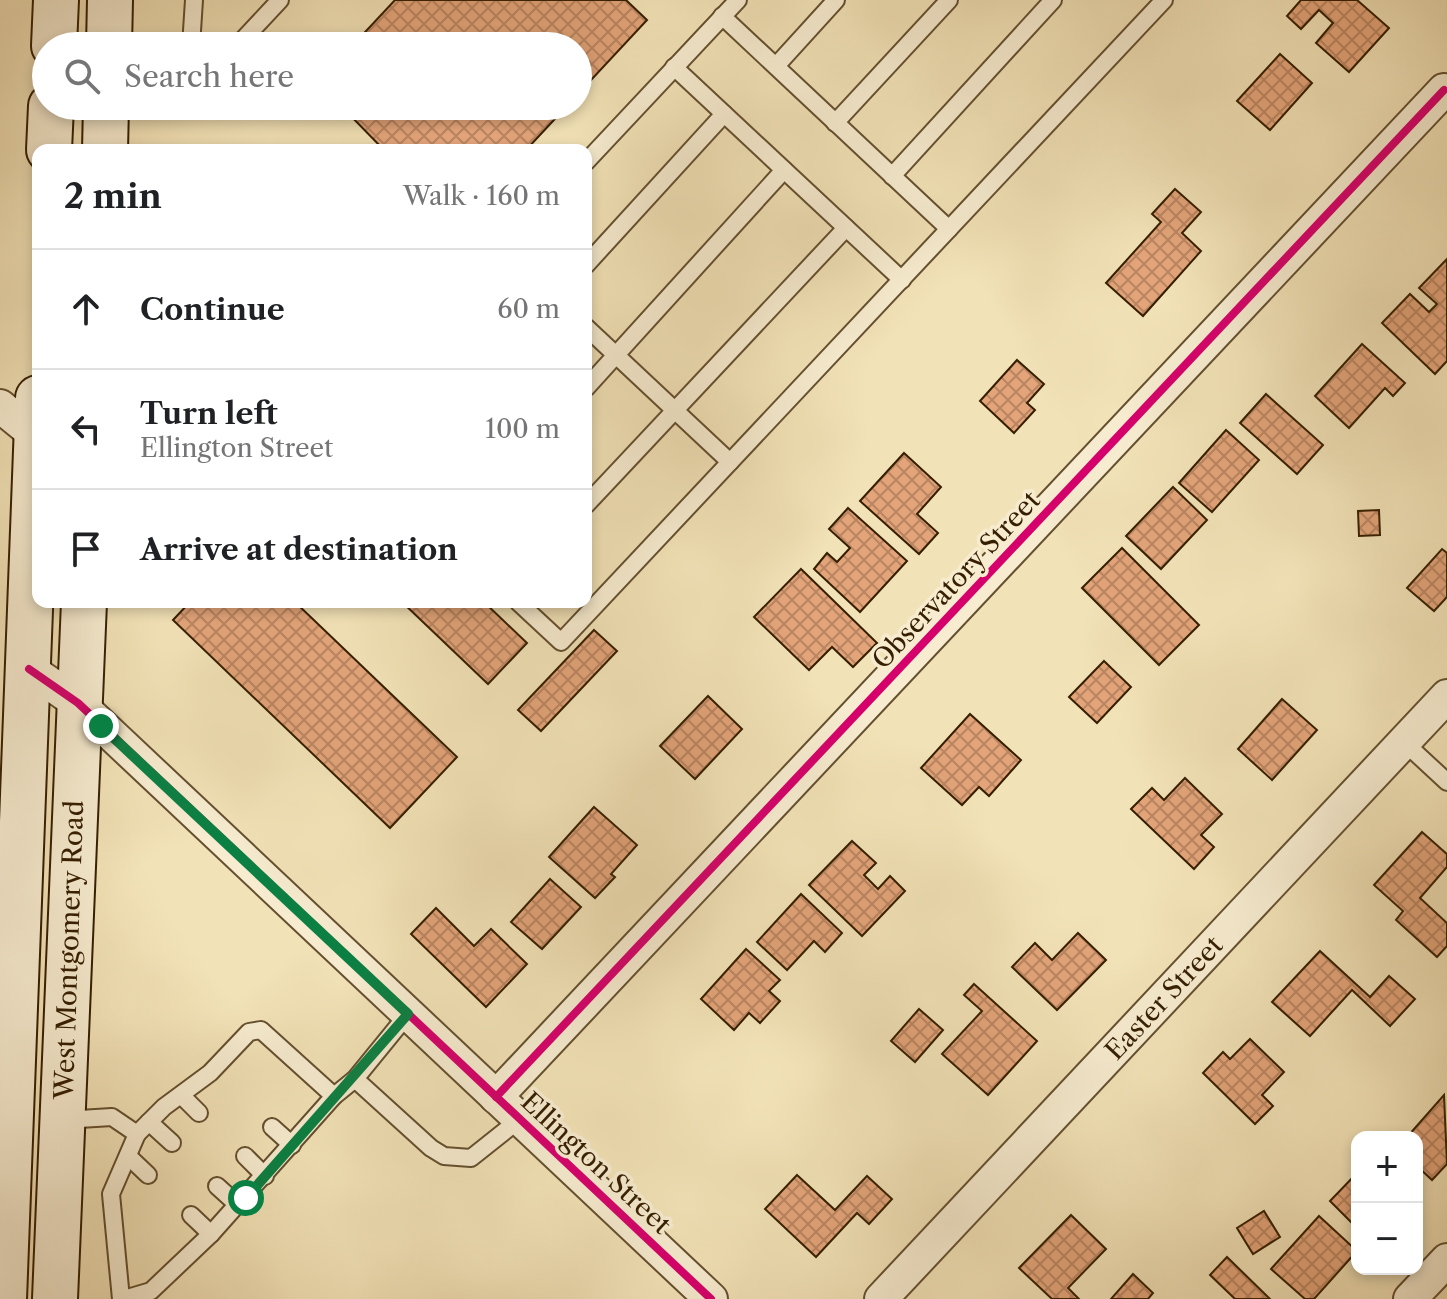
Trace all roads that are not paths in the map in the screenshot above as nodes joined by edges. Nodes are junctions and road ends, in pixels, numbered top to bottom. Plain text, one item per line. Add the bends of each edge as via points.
1 (56, 0) edge
2 (110, 0) edge
3 (194, 0) edge
4 (280, 0) edge
5 (738, 0) edge
6 (836, 0) edge
7 (949, 0) edge
8 (1053, 0) edge
9 (1164, 0) edge
10 (722, 16) junction
11 (55, 32) edge
12 (109, 32) edge
13 (192, 32) edge
14 (250, 32) edge
15 (776, 66) junction
16 (674, 67) junction
17 (1444, 90) dead end
18 (724, 114) junction
19 (50, 120) edge
20 (106, 120) edge
21 (835, 123) junction
22 (49, 144) edge
23 (105, 144) edge
24 (592, 156) edge
25 (784, 170) junction
26 (892, 176) junction
27 (846, 228) junction
28 (949, 229) junction
29 (592, 258) edge
30 (902, 280) junction
31 (592, 333) edge
32 (616, 356) junction
33 (592, 382) edge
34 (0, 406) edge
35 (674, 410) junction
36 (32, 422) edge
37 (730, 462) junction
38 (592, 499) edge
39 (32, 577) edge
40 (84, 608) edge
41 (524, 608) edge
42 (29, 669) junction
43 (1447, 696) edge
44 (78, 703) junction
45 (1404, 742) junction
46 (1447, 782) edge
47 (408, 1014) junction
48 (7, 1063) edge
49 (210, 1073) junction
50 (355, 1079) junction
51 (224, 1086) dead end
52 (182, 1096) junction
53 (334, 1096) junction
54 (496, 1097) junction
55 (199, 1113) dead end
56 (520, 1119) junction
57 (62, 1120) junction
58 (272, 1127) dead end
59 (143, 1128) junction
60 (172, 1143) dead end
61 (292, 1145) junction
62 (128, 1156) junction
63 (245, 1156) dead end
64 (148, 1175) dead end
65 (265, 1176) junction
66 (217, 1186) dead end
67 (4, 1197) edge
68 (238, 1205) junction
69 (191, 1215) dead end
70 (211, 1234) junction
71 (1447, 1260) edge
72 (4, 1299) edge
73 (55, 1299) edge
74 (122, 1299) edge
75 (711, 1299) edge
76 (881, 1299) edge
77 (1410, 1299) edge

1 - 11 main road
2 - 12 main road
3 - 13 lane
4 - 14 lane
5 - 10 lane
6 - 15 lane
7 - 21 lane
8 - 26 lane
9 - 28 lane
10 - 15 lane
10 - 16 lane
15 - 21 lane
16 - 18 lane
16 - 24 lane
17 - 54 street, Observatory Street
18 - 25 lane
18 - 29 lane
19 - 22 main road
20 - 23 main road
21 - 26 lane
25 - 27 lane
25 - 32 lane
26 - 28 lane
27 - 30 lane
27 - 35 lane
28 - 30 lane
30 - 37 lane
31 - 32 lane
32 - 33 lane
32 - 35 lane
34 - 36 street
35 - 37 lane
35 - 38 lane
37 - 41 lane via 561,642
39 - 42 main road, West Montgomery Road
40 - 44 main road, West Montgomery Road
42 - 44 street, Ellington Street
42 - 48 main road, West Montgomery Road via 14,773
43 - 45 street, Easter Street
44 - 47 street, Ellington Street
44 - 57 main road, West Montgomery Road
45 - 46 lane
45 - 76 street, Easter Street
47 - 50 lane
47 - 54 street, Ellington Street
48 - 67 main road, West Montgomery Road
49 - 51 lane
49 - 52 lane
49 - 53 lane via 249,1032 261,1030
50 - 53 lane
50 - 56 lane via 444,1156 471,1158
52 - 55 lane
52 - 59 lane
53 - 61 lane
54 - 56 street, Ellington Street
56 - 75 street, Ellington Street
57 - 59 lane via 112,1117
57 - 73 main road, West Montgomery Road
58 - 61 lane
59 - 60 lane
59 - 62 lane
61 - 65 lane
62 - 64 lane
62 - 74 lane via 111,1194
63 - 65 lane
65 - 68 lane
66 - 68 lane
67 - 72 main road, West Montgomery Road
68 - 70 lane
69 - 70 lane
70 - 74 lane via 151,1291
71 - 77 street

